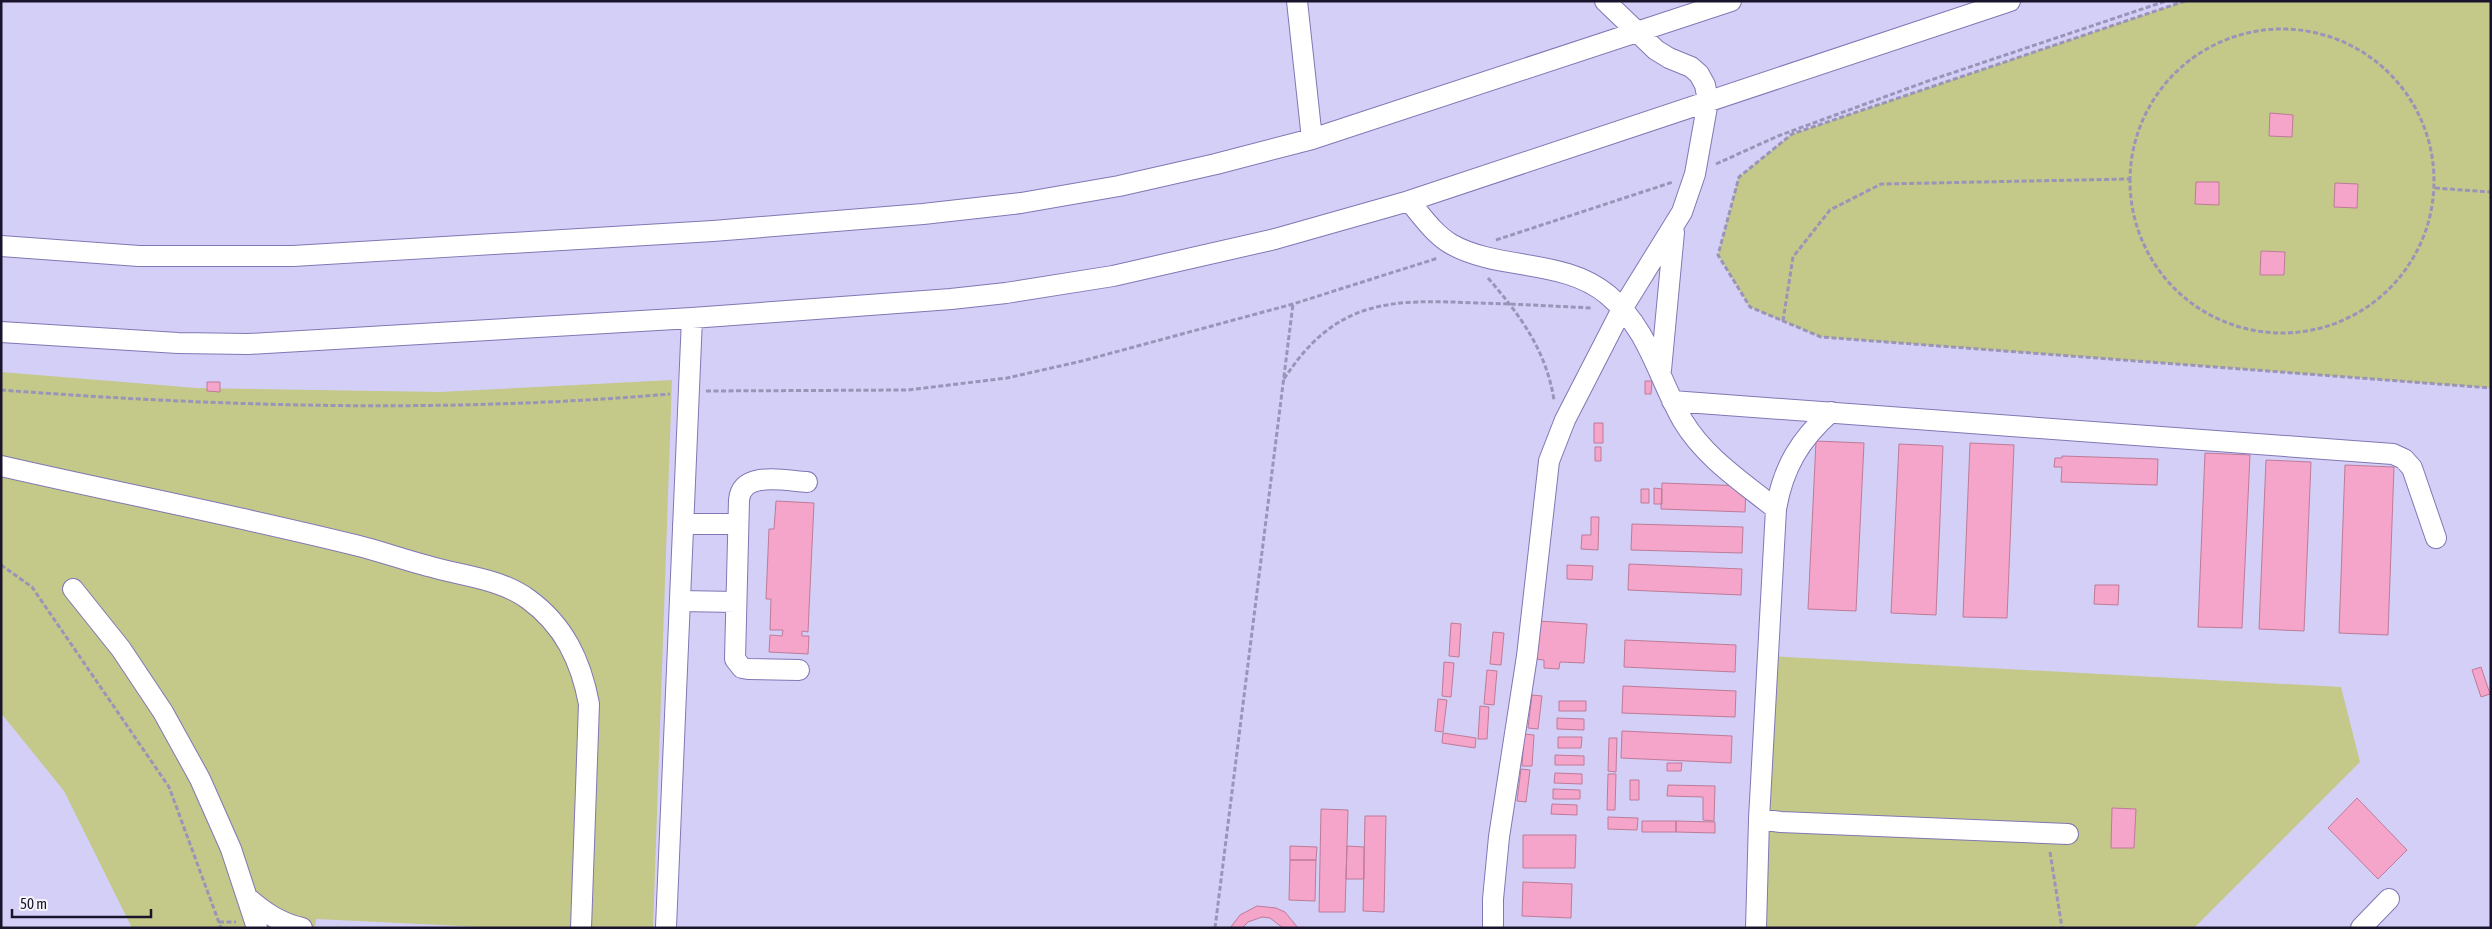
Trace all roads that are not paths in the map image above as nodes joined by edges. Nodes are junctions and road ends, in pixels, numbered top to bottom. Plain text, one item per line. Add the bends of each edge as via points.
1 (1297, 1) edge
2 (1605, 1) edge
3 (1731, 1) edge
4 (2010, 1) edge
5 (1636, 31) junction
6 (1708, 100) junction
7 (1312, 139) junction
8 (1409, 201) junction
9 (1674, 227) junction
10 (1, 246) edge
11 (1622, 309) junction
12 (692, 318) junction
13 (1, 332) edge
14 (1661, 372) junction
15 (1672, 401) junction
16 (1831, 412) junction
17 (1, 466) edge
18 (807, 482) dead end
19 (1776, 509) junction
20 (683, 524) junction
21 (738, 524) junction
22 (2436, 538) dead end
23 (73, 589) dead end
24 (680, 601) junction
25 (736, 602) junction
26 (799, 670) dead end
27 (1759, 819) junction
28 (2068, 834) dead end
29 (248, 898) junction
30 (2390, 899) dead end
31 (257, 928) edge
32 (302, 928) edge
33 (581, 928) edge
34 (659, 928) edge
35 (666, 928) edge
36 (1494, 928) edge
37 (1756, 928) edge
38 (2361, 928) edge

1 - 7 lane
2 - 5 lane
3 - 5 lane
4 - 6 lane
5 - 6 lane via 1656,50 1699,74
5 - 7 lane
6 - 8 lane
6 - 9 lane via 1695,174
7 - 10 lane via 1119,186 1021,203 923,214 713,231 293,256 139,256
8 - 11 lane via 1450,243 1480,255 1568,274 1608,294
8 - 12 lane via 1221,253 1059,286 952,299
9 - 11 lane
9 - 14 lane
11 - 14 lane via 1638,328
11 - 36 lane via 1565,420 1549,462 1526,656 1499,838 1493,899
12 - 13 lane via 248,344
12 - 20 lane
14 - 15 lane
15 - 16 lane
15 - 19 lane via 1684,423 1716,461
16 - 19 lane via 1809,433 1788,464
16 - 22 lane via 2393,454 2412,468
17 - 33 lane via 354,545 498,584 527,599 563,634 576,656 589,704
18 - 21 lane via 758,480 746,484 740,494
19 - 27 lane
20 - 21 lane
20 - 24 lane
21 - 25 lane
23 - 29 lane via 163,712 200,779 231,849
24 - 25 lane
24 - 35 lane
25 - 26 lane via 735,654 738,664 748,669
27 - 28 lane
27 - 37 lane
29 - 31 lane
29 - 32 lane via 279,920
30 - 38 lane
34 - 35 lane

